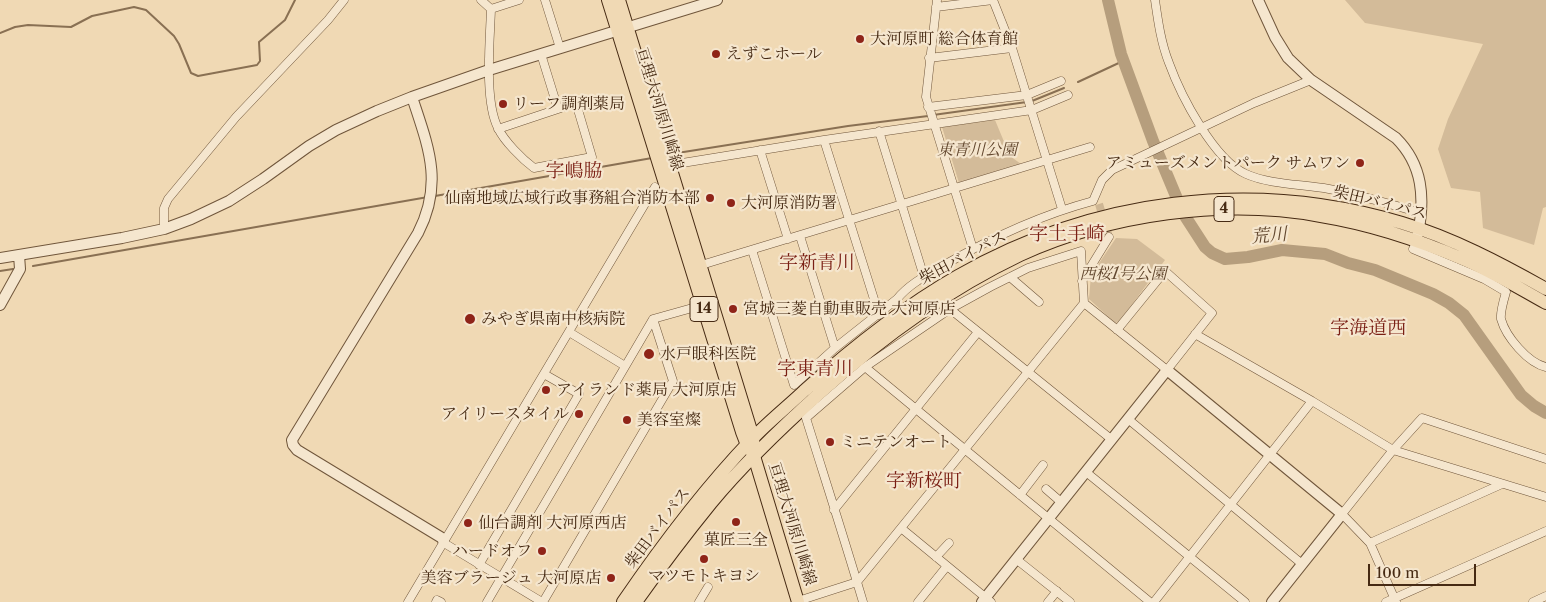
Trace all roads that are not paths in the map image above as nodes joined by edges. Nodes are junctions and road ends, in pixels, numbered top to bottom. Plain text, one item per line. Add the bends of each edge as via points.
1 (344, 0) edge
2 (482, 0) edge
3 (519, 0) edge
4 (545, 0) edge
5 (608, 0) edge
6 (619, 0) edge
7 (717, 0) edge
8 (993, 0) edge
9 (1155, 0) edge
10 (1258, 0) edge
11 (936, 4) edge
12 (491, 9) junction
13 (623, 29) junction
14 (560, 48) junction
15 (1012, 48) junction
16 (541, 54) junction
17 (929, 58) junction
18 (489, 70) junction
19 (1311, 80) junction
20 (1061, 81) dead end
21 (1068, 95) dead end
22 (412, 97) junction
23 (1028, 97) junction
24 (929, 108) junction
25 (558, 109) junction
26 (1031, 109) junction
27 (932, 121) junction
28 (1202, 128) junction
29 (498, 129) junction
30 (878, 132) junction
31 (824, 140) junction
32 (1090, 147) dead end
33 (760, 150) junction
34 (663, 157) junction
35 (1047, 160) junction
36 (655, 187) dead end
37 (954, 188) junction
38 (900, 204) junction
39 (1062, 209) junction
40 (1421, 213) junction
41 (1138, 214) junction
42 (849, 220) junction
43 (164, 229) junction
44 (1418, 234) junction
45 (800, 236) junction
46 (1109, 237) dead end
47 (788, 239) junction
48 (973, 249) junction
49 (752, 250) junction
50 (19, 255) junction
51 (0, 258) edge
52 (696, 266) junction
53 (924, 277) junction
54 (1010, 277) junction
55 (1082, 280) junction
56 (1546, 289) edge
57 (1039, 302) dead end
58 (1084, 303) junction
59 (1546, 303) edge
60 (0, 305) edge
61 (702, 305) junction
62 (950, 310) junction
63 (879, 315) junction
64 (653, 319) junction
65 (1117, 330) junction
66 (569, 332) junction
67 (978, 332) junction
68 (1195, 334) junction
69 (836, 348) junction
70 (625, 366) junction
71 (1546, 366) edge
72 (866, 367) junction
73 (1167, 370) junction
74 (1028, 372) junction
75 (544, 374) junction
76 (1312, 401) junction
77 (916, 408) junction
78 (1128, 419) junction
79 (1111, 440) junction
80 (750, 441) junction
81 (965, 449) junction
82 (1393, 450) junction
83 (1270, 455) junction
84 (754, 456) junction
85 (1546, 459) edge
86 (1044, 465) dead end
87 (1086, 472) junction
88 (1502, 484) junction
89 (1046, 489) dead end
90 (1020, 495) junction
91 (1546, 497) edge
92 (1061, 502) junction
93 (1230, 505) junction
94 (834, 510) junction
95 (1342, 514) junction
96 (1049, 518) junction
97 (901, 528) junction
98 (1546, 531) edge
99 (949, 542) dead end
100 (444, 543) junction
101 (1370, 543) junction
102 (1190, 556) junction
103 (936, 557) junction
104 (1016, 559) junction
105 (479, 564) junction
106 (1302, 564) junction
107 (947, 566) junction
108 (501, 578) junction
109 (858, 582) junction
110 (708, 586) dead end
111 (1057, 591) junction
112 (1546, 596) edge
113 (986, 600) edge
114 (1396, 600) edge
115 (408, 602) edge
116 (436, 602) edge
117 (441, 602) edge
118 (487, 602) edge
119 (542, 602) edge
120 (623, 602) edge
121 (636, 602) edge
122 (699, 602) edge
123 (798, 602) edge
124 (864, 602) edge
125 (918, 602) edge
126 (1048, 602) edge
127 (1070, 602) edge
128 (1152, 602) edge
129 (1245, 602) edge
130 (1272, 602) edge
131 (1386, 602) edge
132 (1533, 602) edge

1 - 43 street via 236,117 168,199 164,208
2 - 12 street
3 - 12 street
4 - 14 street
5 - 13 main road, 亘理大河原川崎線 / 14
6 - 13 main road, 亘理大河原川崎線 / 14
7 - 13 street
8 - 11 street
8 - 15 street
9 - 28 street via 1168,62
10 - 19 street via 1288,58
11 - 17 street
12 - 18 street
13 - 14 street
13 - 34 main road, 亘理大河原川崎線 / 14
14 - 16 street
15 - 17 street
15 - 23 street
16 - 18 street
16 - 25 street
17 - 24 street via 926,96
18 - 22 street
18 - 29 street via 493,113
19 - 28 street
19 - 40 street via 1406,148 1416,164 1420,181
20 - 23 street
21 - 26 street
22 - 43 street via 336,130 229,202
22 - 100 street via 429,158 432,188 426,217 292,440 297,450 442,538
23 - 24 street
23 - 26 street
24 - 27 street
25 - 29 street
25 - 29 street via 576,103 592,156 534,168
26 - 27 street
26 - 35 street
27 - 30 street
27 - 37 street
28 - 39 street via 1112,170 1102,180 1096,202
28 - 40 street via 1226,160 1245,174 1259,179 1327,188
30 - 31 street
30 - 38 street
31 - 33 street
31 - 42 street
32 - 35 street
33 - 34 street
33 - 47 street
34 - 52 main road, 亘理大河原川崎線 / 14
35 - 37 street
35 - 39 street
36 - 66 street
37 - 38 street
37 - 48 street
38 - 42 street
38 - 53 street
39 - 48 street
40 - 44 street
41 - 44 main road, 柴田バイパス / 4 via 1258,209 1307,213
41 - 44 main road, 柴田バイパス / 4 via 1182,202 1258,199 1357,211
41 - 80 main road, 柴田バイパス / 4 via 1084,222 1044,235 958,276 914,303 847,353
41 - 84 main road, 柴田バイパス / 4 via 1051,243 988,271 949,294 846,369
42 - 45 street
42 - 63 street
43 - 50 street
44 - 56 main road, 柴田バイパス / 4 via 1478,253
44 - 59 main road, 柴田バイパス / 4
44 - 71 street via 1413,249 1484,279 1506,292 1501,318 1508,333 1528,358
45 - 47 street
45 - 69 street
46 - 55 street
47 - 49 street
48 - 53 street
49 - 52 street
49 - 69 street via 794,385
50 - 51 street
50 - 60 street via 20,269
52 - 61 main road, 亘理大河原川崎線 / 14
52 - 80 main road, 亘理大河原川崎線 / 14
53 - 63 street via 904,289
54 - 55 street via 1081,251
54 - 57 street
54 - 62 street
55 - 58 street
58 - 65 street
58 - 74 street
61 - 64 street
61 - 80 main road, 亘理大河原川崎線 / 14
62 - 67 street
62 - 72 street
63 - 69 street
64 - 70 street
64 - 119 street via 673,381
65 - 68 street via 1164,271 1212,313
65 - 73 street
66 - 70 street
66 - 75 street
67 - 74 street
67 - 77 street
68 - 73 street
68 - 76 street
70 - 108 street
72 - 77 street
72 - 94 street via 806,418
73 - 78 street
73 - 83 street
74 - 79 street
74 - 81 street
75 - 100 street
75 - 105 street via 579,394
76 - 82 street
76 - 83 street
77 - 81 street
77 - 94 street
78 - 79 street
78 - 93 street
79 - 87 street
80 - 84 main road, 亘理大河原川崎線 / 14
80 - 120 main road, 柴田バイパス / 4 via 670,535
81 - 90 street
81 - 97 street
82 - 85 street via 1422,418
82 - 88 street
82 - 95 street
83 - 93 street
83 - 95 street
84 - 121 main road, 柴田バイパス / 4 via 712,503
84 - 123 main road, 亘理大河原川崎線 / 14
86 - 90 street
87 - 92 street
87 - 102 street
88 - 91 street
88 - 101 street
89 - 92 street
90 - 96 street
92 - 96 street
93 - 102 street
93 - 106 street
94 - 109 street
95 - 101 street
95 - 106 street
96 - 104 street
96 - 128 street
97 - 103 street
97 - 109 street
98 - 114 street
99 - 103 street
100 - 105 street
100 - 115 street
101 - 114 street
102 - 128 street
102 - 129 street
103 - 107 street
104 - 111 street
104 - 113 street
105 - 108 street
106 - 130 street
107 - 113 street
107 - 125 street
108 - 118 street
108 - 119 street
109 - 123 street
109 - 124 street
110 - 122 street
111 - 126 street
111 - 127 street
112 - 132 street
114 - 131 street
116 - 117 street

